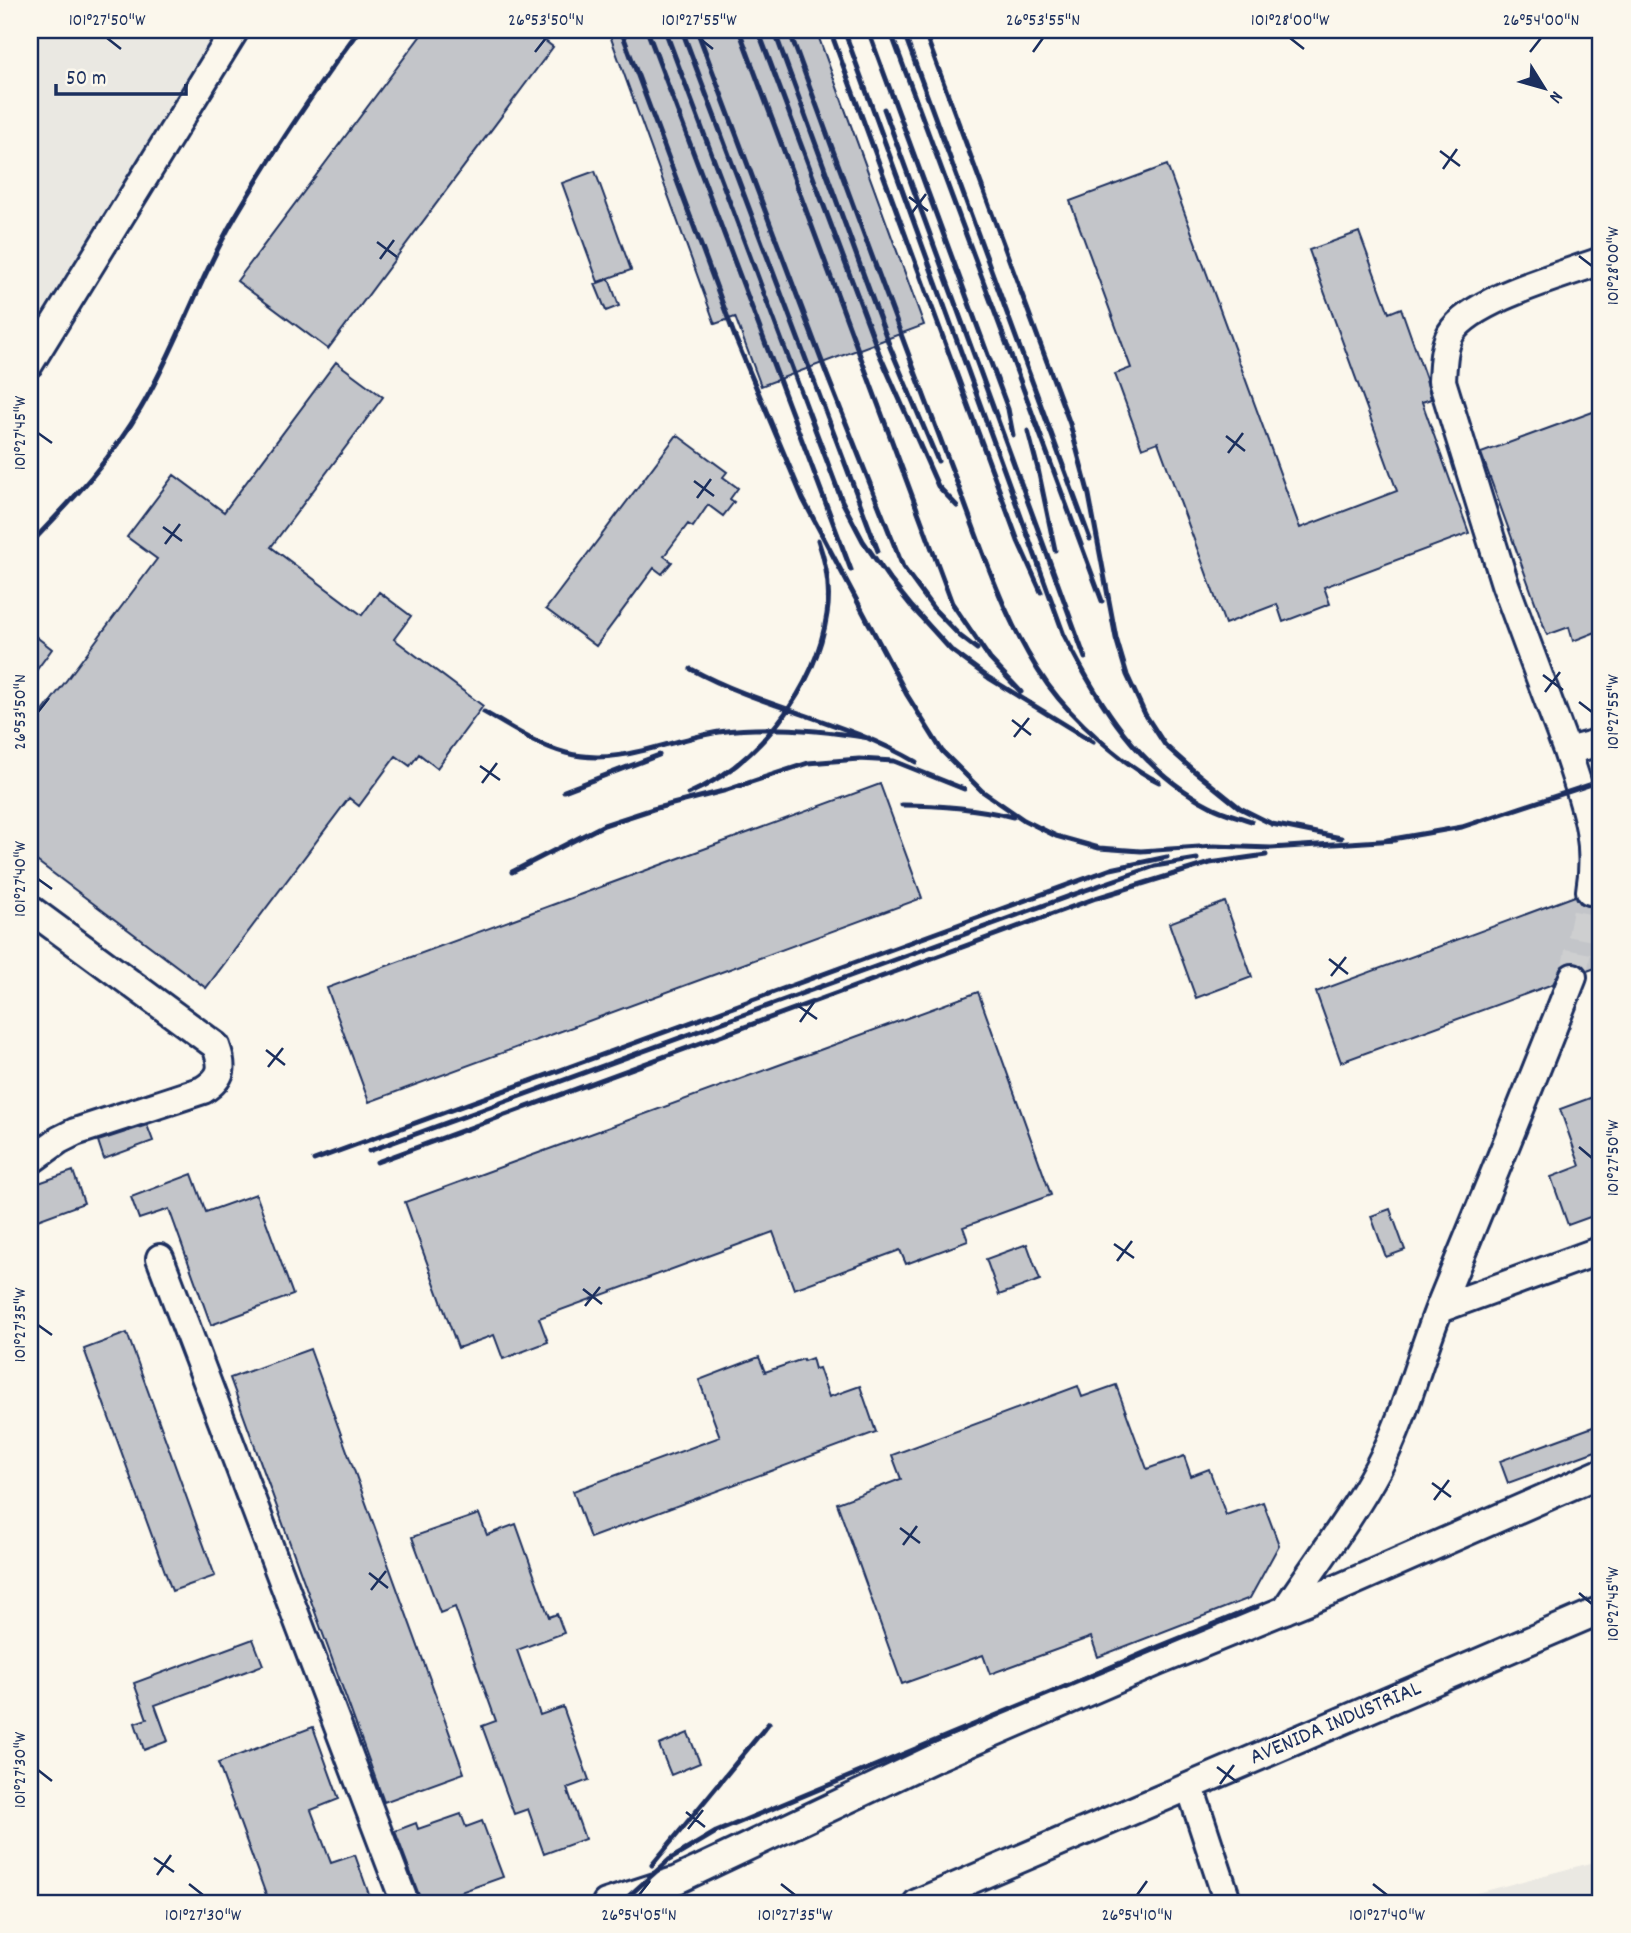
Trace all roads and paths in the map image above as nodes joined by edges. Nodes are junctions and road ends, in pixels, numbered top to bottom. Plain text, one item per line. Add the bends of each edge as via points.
1 (235, 30) edge
2 (1601, 261) edge
3 (30, 363) edge
4 (1601, 742) edge
5 (1567, 751) junction
6 (1590, 891) tunnel mouth
7 (30, 909) edge
8 (1573, 977) tunnel mouth
9 (30, 1161) edge
10 (1601, 1250) edge
11 (160, 1258) dead end
12 (1439, 1308) junction
13 (1601, 1473) edge
14 (1285, 1610) junction
15 (1601, 1610) edge
16 (1190, 1787) junction
17 (405, 1903) edge
18 (606, 1903) edge
19 (917, 1903) edge
20 (1228, 1903) edge

1 - 3 street
2 - 5 street via 1496,299 1466,317 1452,332 1444,351 1442,381 1505,584
4 - 5 street
5 - 6 street via 1592,836
7 - 9 street via 216,1046 221,1059 220,1074 203,1090 75,1132
8 - 12 street
10 - 12 street
11 - 17 street
12 - 14 street via 1379,1466
13 - 14 street
14 - 18 street via 937,1757 677,1880
15 - 16 street, AVENIDA INDUSTRIAL
16 - 19 street, AVENIDA INDUSTRIAL
16 - 20 street

